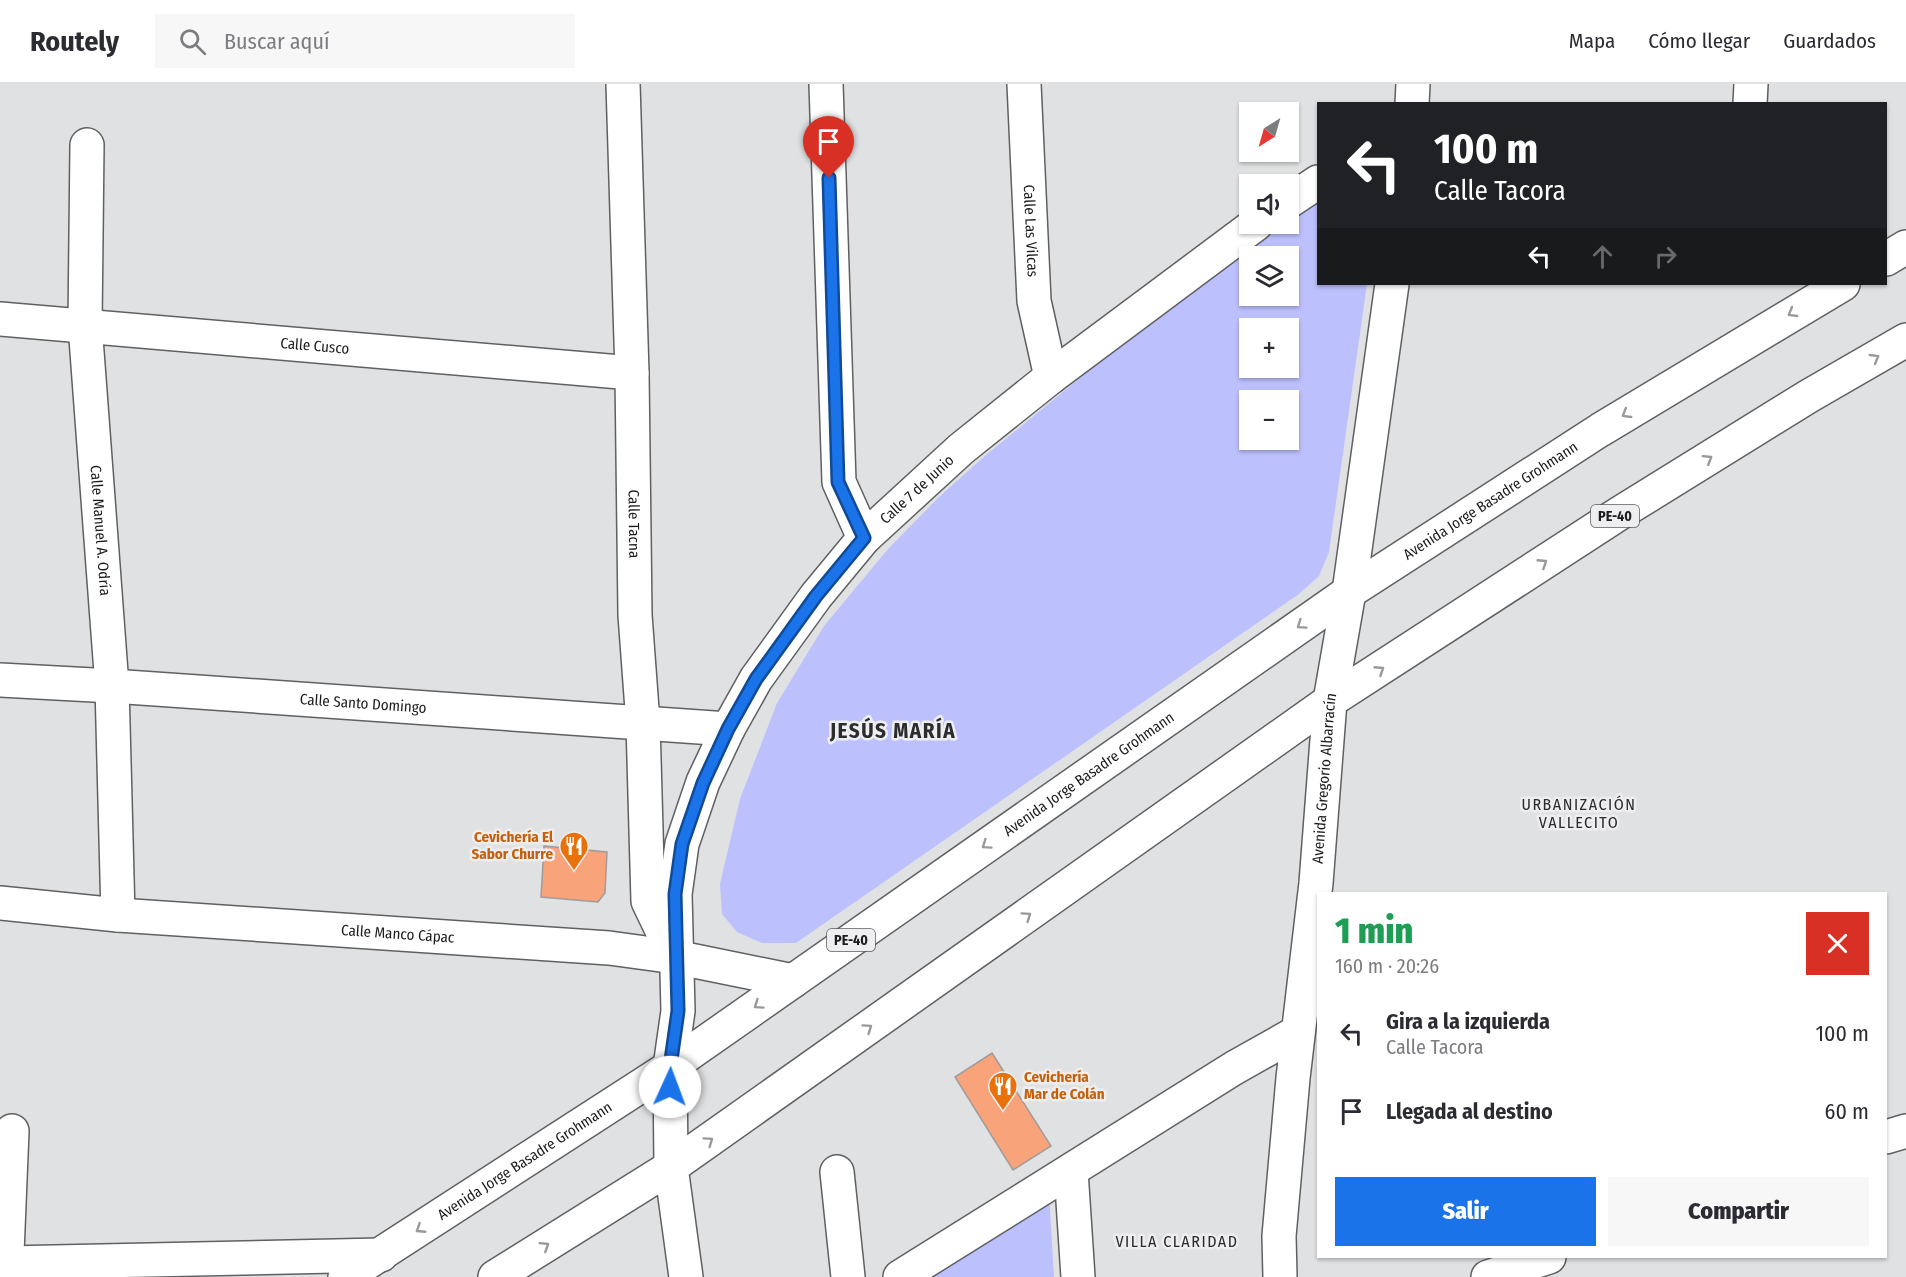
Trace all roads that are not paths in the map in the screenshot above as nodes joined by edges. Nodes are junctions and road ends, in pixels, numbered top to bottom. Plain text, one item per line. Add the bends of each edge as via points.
1 (623, 84) edge
2 (826, 84) edge
3 (1024, 84) edge
4 (1413, 84) edge
5 (1750, 84) edge
6 (1412, 102) edge
7 (1750, 102) edge
8 (87, 145) dead end
9 (1317, 183) edge
10 (1299, 195) edge
11 (1243, 234) edge
12 (1906, 248) edge
13 (1887, 258) edge
14 (1392, 285) edge
15 (1834, 286) edge
16 (0, 318) edge
17 (85, 325) junction
18 (1906, 340) edge
19 (632, 373) junction
20 (1051, 377) junction
21 (864, 538) junction
22 (1349, 592) junction
23 (0, 680) edge
24 (112, 686) junction
25 (1330, 701) junction
26 (643, 723) junction
27 (728, 729) junction
28 (0, 903) edge
29 (118, 915) junction
30 (675, 957) junction
31 (793, 981) junction
32 (1298, 1032) junction
33 (670, 1067) junction
34 (12, 1131) dead end
35 (1906, 1131) edge
36 (1887, 1137) edge
37 (671, 1167) junction
38 (1071, 1171) junction
39 (837, 1172) dead end
40 (381, 1255) junction
41 (1546, 1258) edge
42 (7, 1270) edge
43 (345, 1277) edge
44 (495, 1277) edge
45 (686, 1277) edge
46 (848, 1277) edge
47 (900, 1277) edge
48 (1078, 1277) edge
49 (1280, 1277) edge
50 (1488, 1277) edge

1 - 19 main road, Calle Tacna
2 - 21 main road via 838,482
3 - 20 main road, Calle Las Vilcas via 1034,301
4 - 6 main road
5 - 7 main road
8 - 17 main road, Calle Manuel A. Odría
9 - 10 main road
11 - 20 main road, Calle 7 de Junio
12 - 13 main road
14 - 22 main road, Avenida Gregorio Albarracín
15 -> 22 main road, Avenida Jorge Basadre Grohmann / PE-40 via 1600,430
16 - 17 main road, Calle Cusco
17 - 19 main road, Calle Cusco
17 - 24 main road, Calle Manuel A. Odría
25 -> 18 main road, PE-40 via 1630,507
19 - 26 main road, Calle Tacna via 635,615
20 - 21 main road, Calle 7 de Junio via 961,449
21 - 27 main road, Calle 7 de Junio via 756,679
22 - 25 main road, Avenida Gregorio Albarracín
22 -> 31 main road, Avenida Jorge Basadre Grohmann / PE-40
23 - 24 main road, Calle Santo Domingo
24 - 26 main road, Calle Santo Domingo
24 - 29 main road, Calle Manuel A. Odría
25 - 32 main road, Avenida Gregorio Albarracín via 1316,883
37 -> 25 main road, PE-40
26 - 27 main road, Calle Santo Domingo
26 - 30 main road, Calle Tacna via 648,901
27 - 30 main road, Calle 7 de Junio via 703,783 682,844 675,894
28 - 29 main road, Calle Manco Cápac
29 - 30 main road, Calle Manco Cápac via 609,948
30 - 31 main road, Calle Manco Cápac
30 - 33 main road, Calle 7 de Junio via 678,1011
31 -> 33 main road, Avenida Jorge Basadre Grohmann / PE-40
32 - 38 main road
32 - 49 main road, Avenida Gregorio Albarracín via 1279,1236
33 - 37 main road, Calle 7 de Junio
33 -> 40 main road, Avenida Jorge Basadre Grohmann / PE-40
34 - 42 main road
35 - 36 main road
44 -> 37 main road, PE-40
37 - 45 main road, Calle 7 de Junio
38 - 47 main road
38 - 48 main road
39 - 46 main road
40 - 42 main road
40 - 43 main road, Avenida Jorge Basadre Grohmann / PE-40
41 - 50 main road

